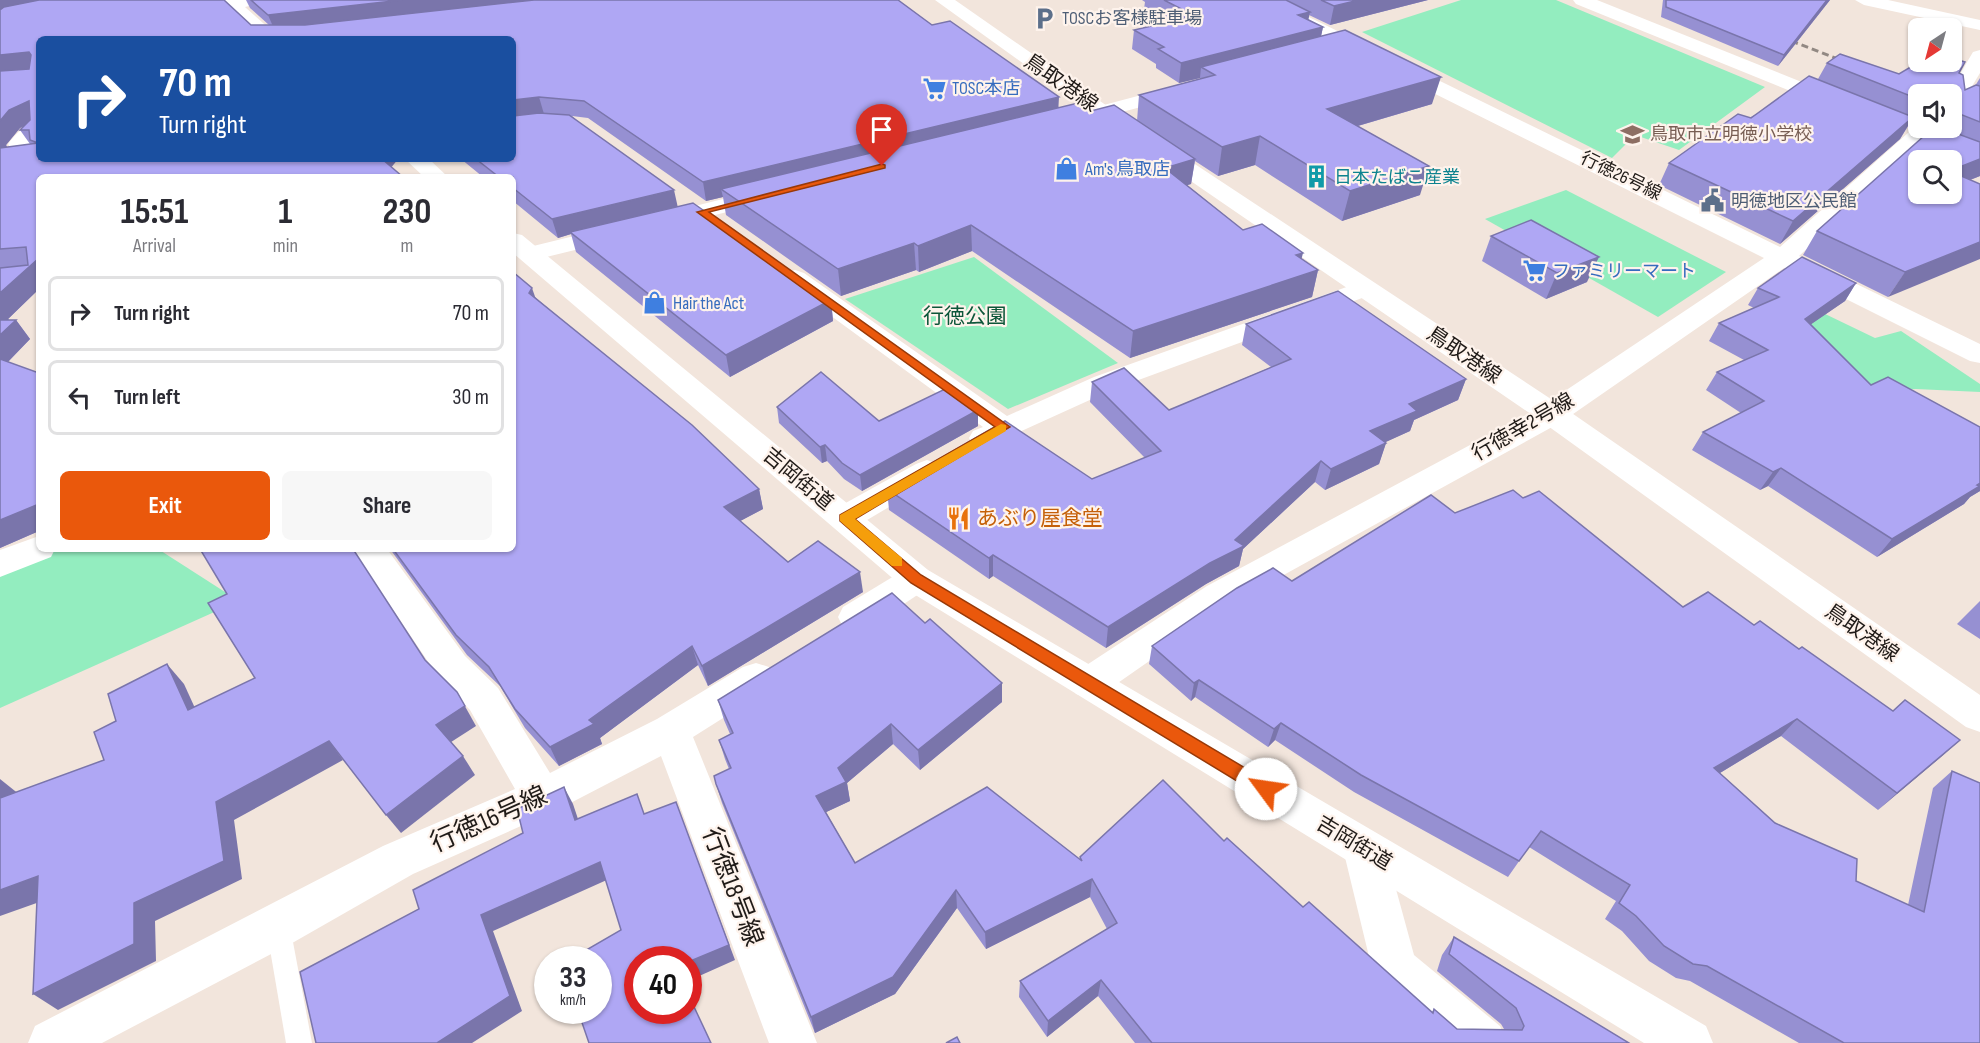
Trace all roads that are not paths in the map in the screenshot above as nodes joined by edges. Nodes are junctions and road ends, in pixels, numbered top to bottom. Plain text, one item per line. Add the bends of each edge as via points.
1 (251, 0) edge
2 (944, 0) edge
3 (1261, 0) edge
4 (1582, 0) edge
5 (1864, 0) edge
6 (1909, 0) edge
7 (230, 2) edge
8 (1980, 15) edge
9 (1980, 25) edge
10 (295, 35) edge
11 (267, 36) edge
12 (289, 36) edge
13 (1353, 45) junction
14 (1319, 54) edge
15 (1980, 56) edge
16 (1207, 84) edge
17 (1962, 93) edge
18 (1853, 110) edge
19 (1103, 112) junction
20 (1050, 125) edge
21 (36, 129) edge
22 (1916, 138) edge
23 (19, 144) edge
24 (36, 156) edge
25 (0, 159) edge
26 (420, 162) edge
27 (434, 174) edge
28 (674, 191) edge
29 (783, 191) edge
30 (702, 212) junction
31 (731, 232) edge
32 (519, 250) edge
33 (1784, 256) junction
34 (780, 267) edge
35 (1364, 289) junction
36 (1980, 355) edge
37 (1551, 414) junction
38 (1003, 427) junction
39 (845, 518) junction
40 (36, 549) edge
41 (371, 552) edge
42 (0, 564) edge
43 (916, 579) junction
44 (828, 633) edge
45 (789, 658) edge
46 (1089, 683) junction
47 (1980, 716) edge
48 (671, 730) junction
49 (542, 797) junction
50 (1364, 849) junction
51 (278, 926) junction
52 (52, 1043) edge
53 (299, 1043) edge
54 (793, 1043) edge
55 (1483, 1043) edge
56 (1689, 1043) edge

1 - 7 street
2 - 19 street, 鳥取港線
3 - 13 street, 行徳26号線
4 - 18 street
5 - 9 street
6 - 8 street
7 - 11 street
10 - 12 street
13 - 14 street
13 - 33 street, 行徳26号線
15 - 17 street
16 - 19 street
19 - 20 street
19 - 35 street, 鳥取港線
21 - 23 street
22 - 33 street, 行徳幸2号線
24 - 25 street
26 - 27 street
28 - 30 street
29 - 30 street
30 - 31 street
30 - 32 street
32 - 39 street, 吉岡街道
33 - 36 street, 行徳26号線
33 - 37 street, 行徳幸2号線
34 - 38 street
35 - 37 street, 鳥取港線
35 - 38 street via 1104,383
37 - 46 street, 行徳幸2号線 via 1219,595
37 - 47 street, 鳥取港線
38 - 39 street
39 - 43 street, 吉岡街道
40 - 42 street
41 - 49 street via 452,667 484,699
43 - 44 street
43 - 46 street, 吉岡街道
45 - 48 street, 行徳16号線
46 - 50 street, 吉岡街道
48 - 49 street, 行徳16号線
48 - 54 street, 行徳18号線
49 - 51 street, 行徳16号線 via 398,860
50 - 55 street via 1395,969
50 - 56 street, 吉岡街道
51 - 52 street, 行徳16号線
51 - 53 lane

